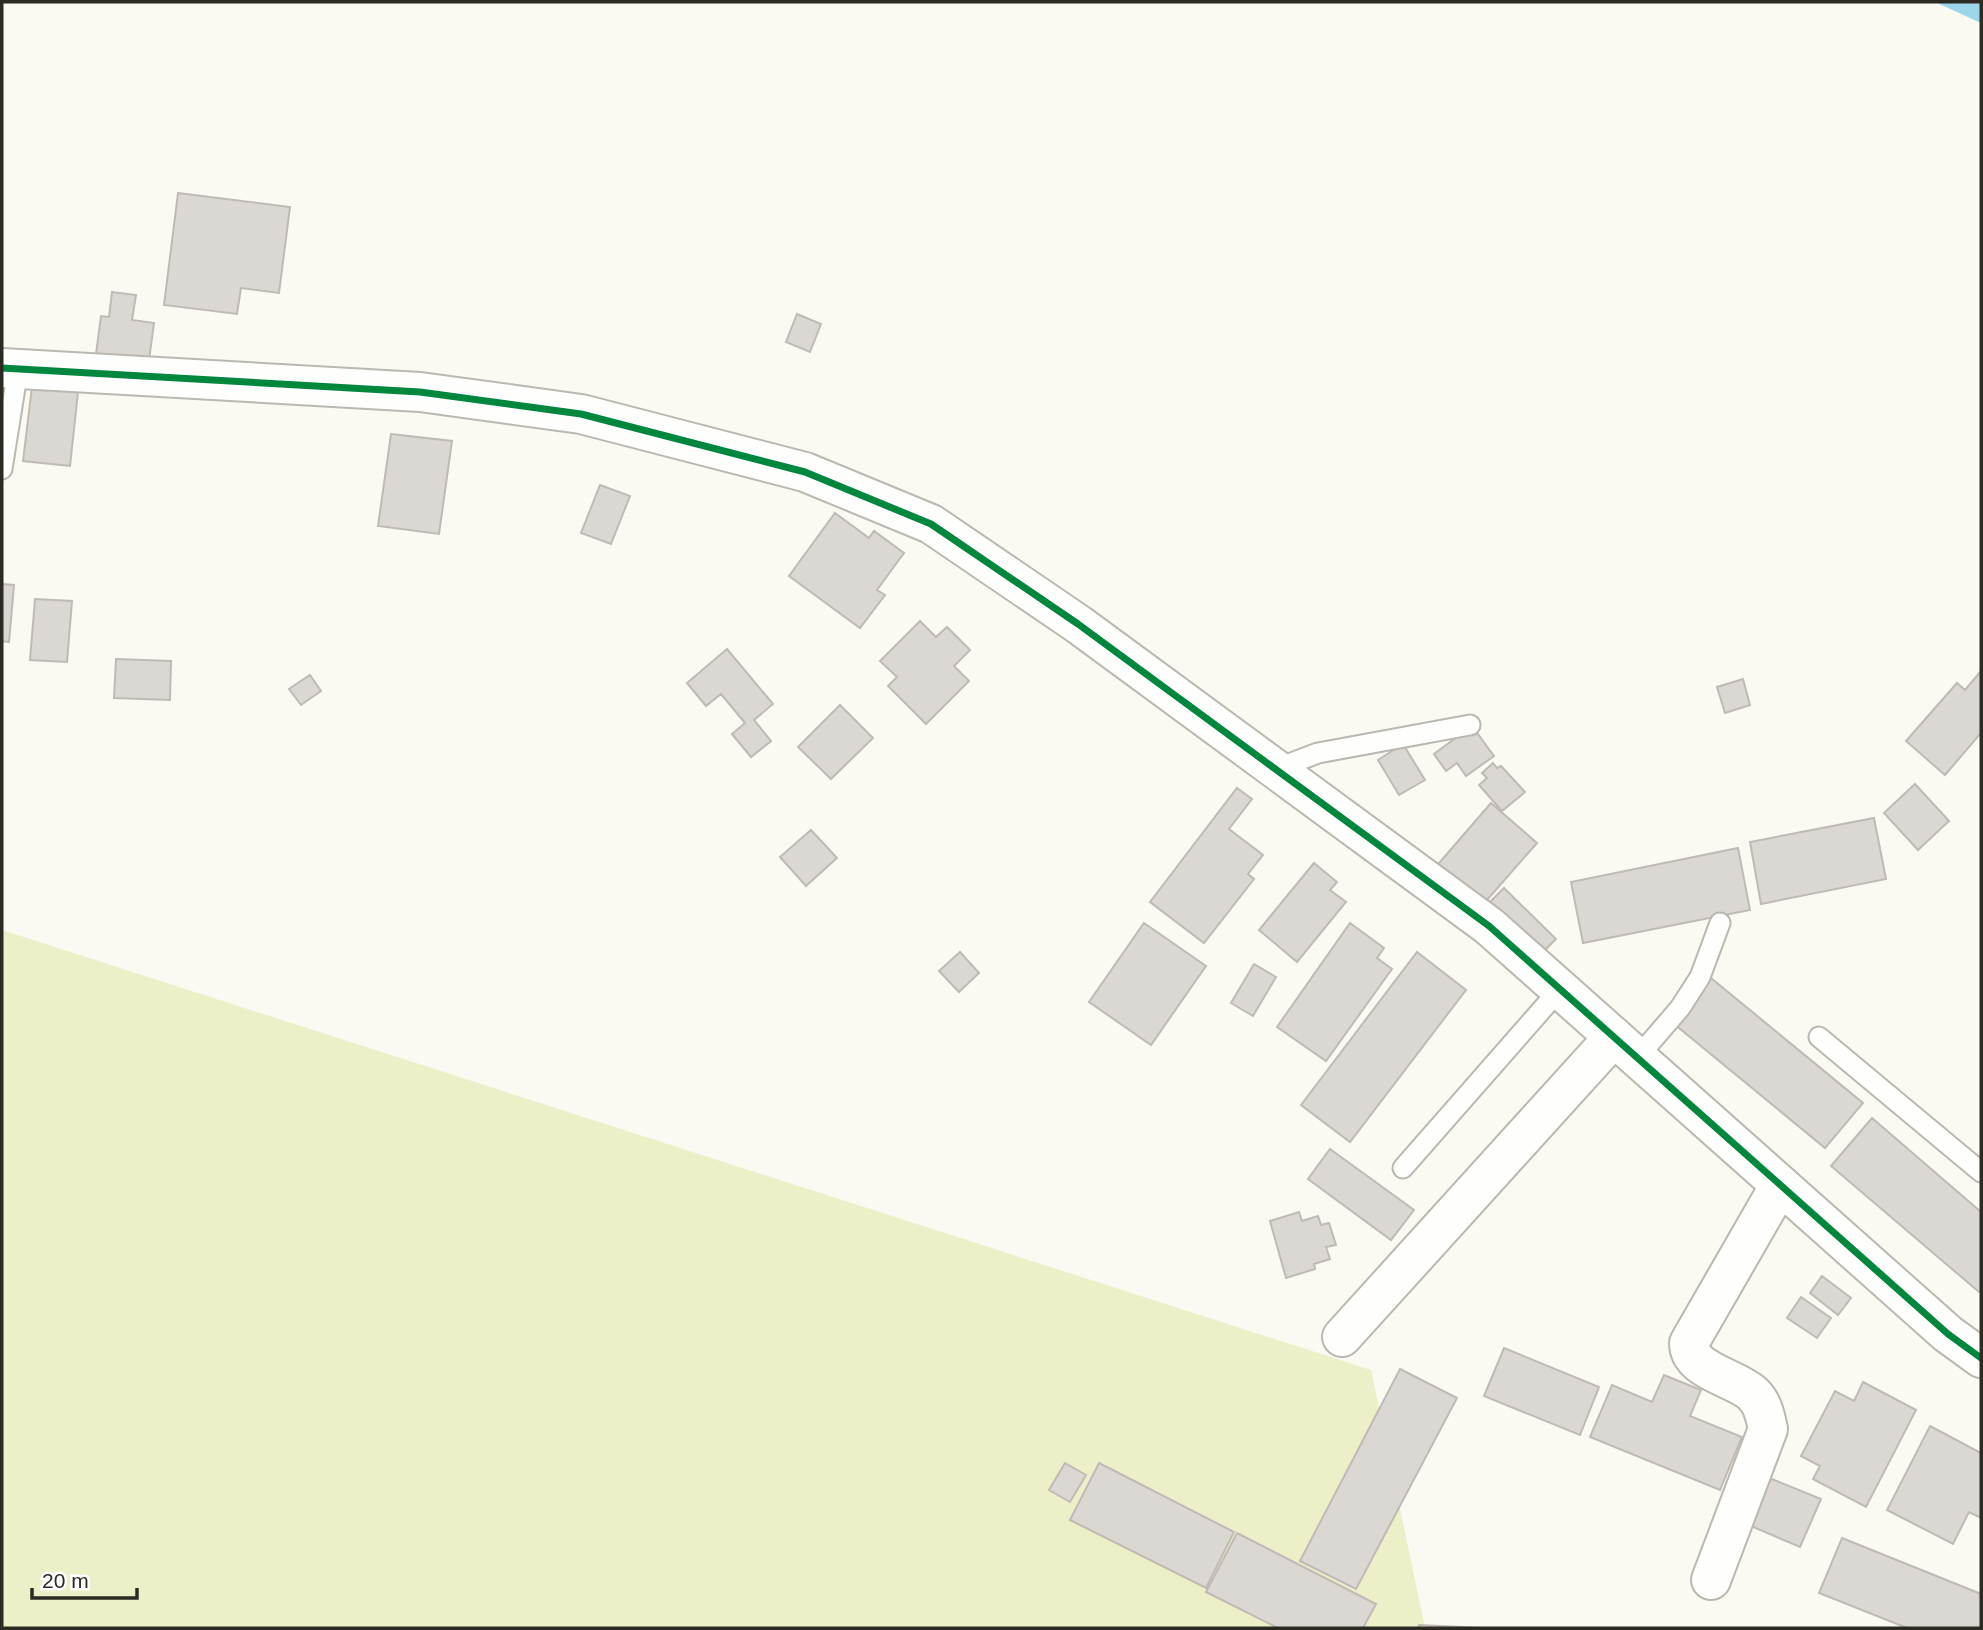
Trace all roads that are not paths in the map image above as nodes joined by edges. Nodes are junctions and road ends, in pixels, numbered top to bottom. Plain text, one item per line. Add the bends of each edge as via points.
1 (10, 368) edge
2 (2, 469) edge
3 (1470, 725) dead end
4 (1276, 769) junction
5 (1720, 923) dead end
6 (1560, 989) junction
7 (1819, 1037) dead end
8 (1625, 1047) junction
9 (1403, 1168) dead end
10 (1981, 1172) edge
11 (1780, 1185) junction
12 (1342, 1336) dead end
13 (1981, 1358) edge
14 (1711, 1580) dead end

1 - 2 lane
1 - 4 street via 420,392 581,414 805,472 931,524
3 - 4 lane via 1318,753
4 - 6 street via 1489,926
5 - 8 lane via 1700,977 1680,1007
6 - 8 street
6 - 9 lane
7 - 10 lane
8 - 11 street
8 - 12 street
11 - 13 street
11 - 14 street via 1689,1343 1689,1352 1697,1361 1753,1394 1765,1411 1768,1429

